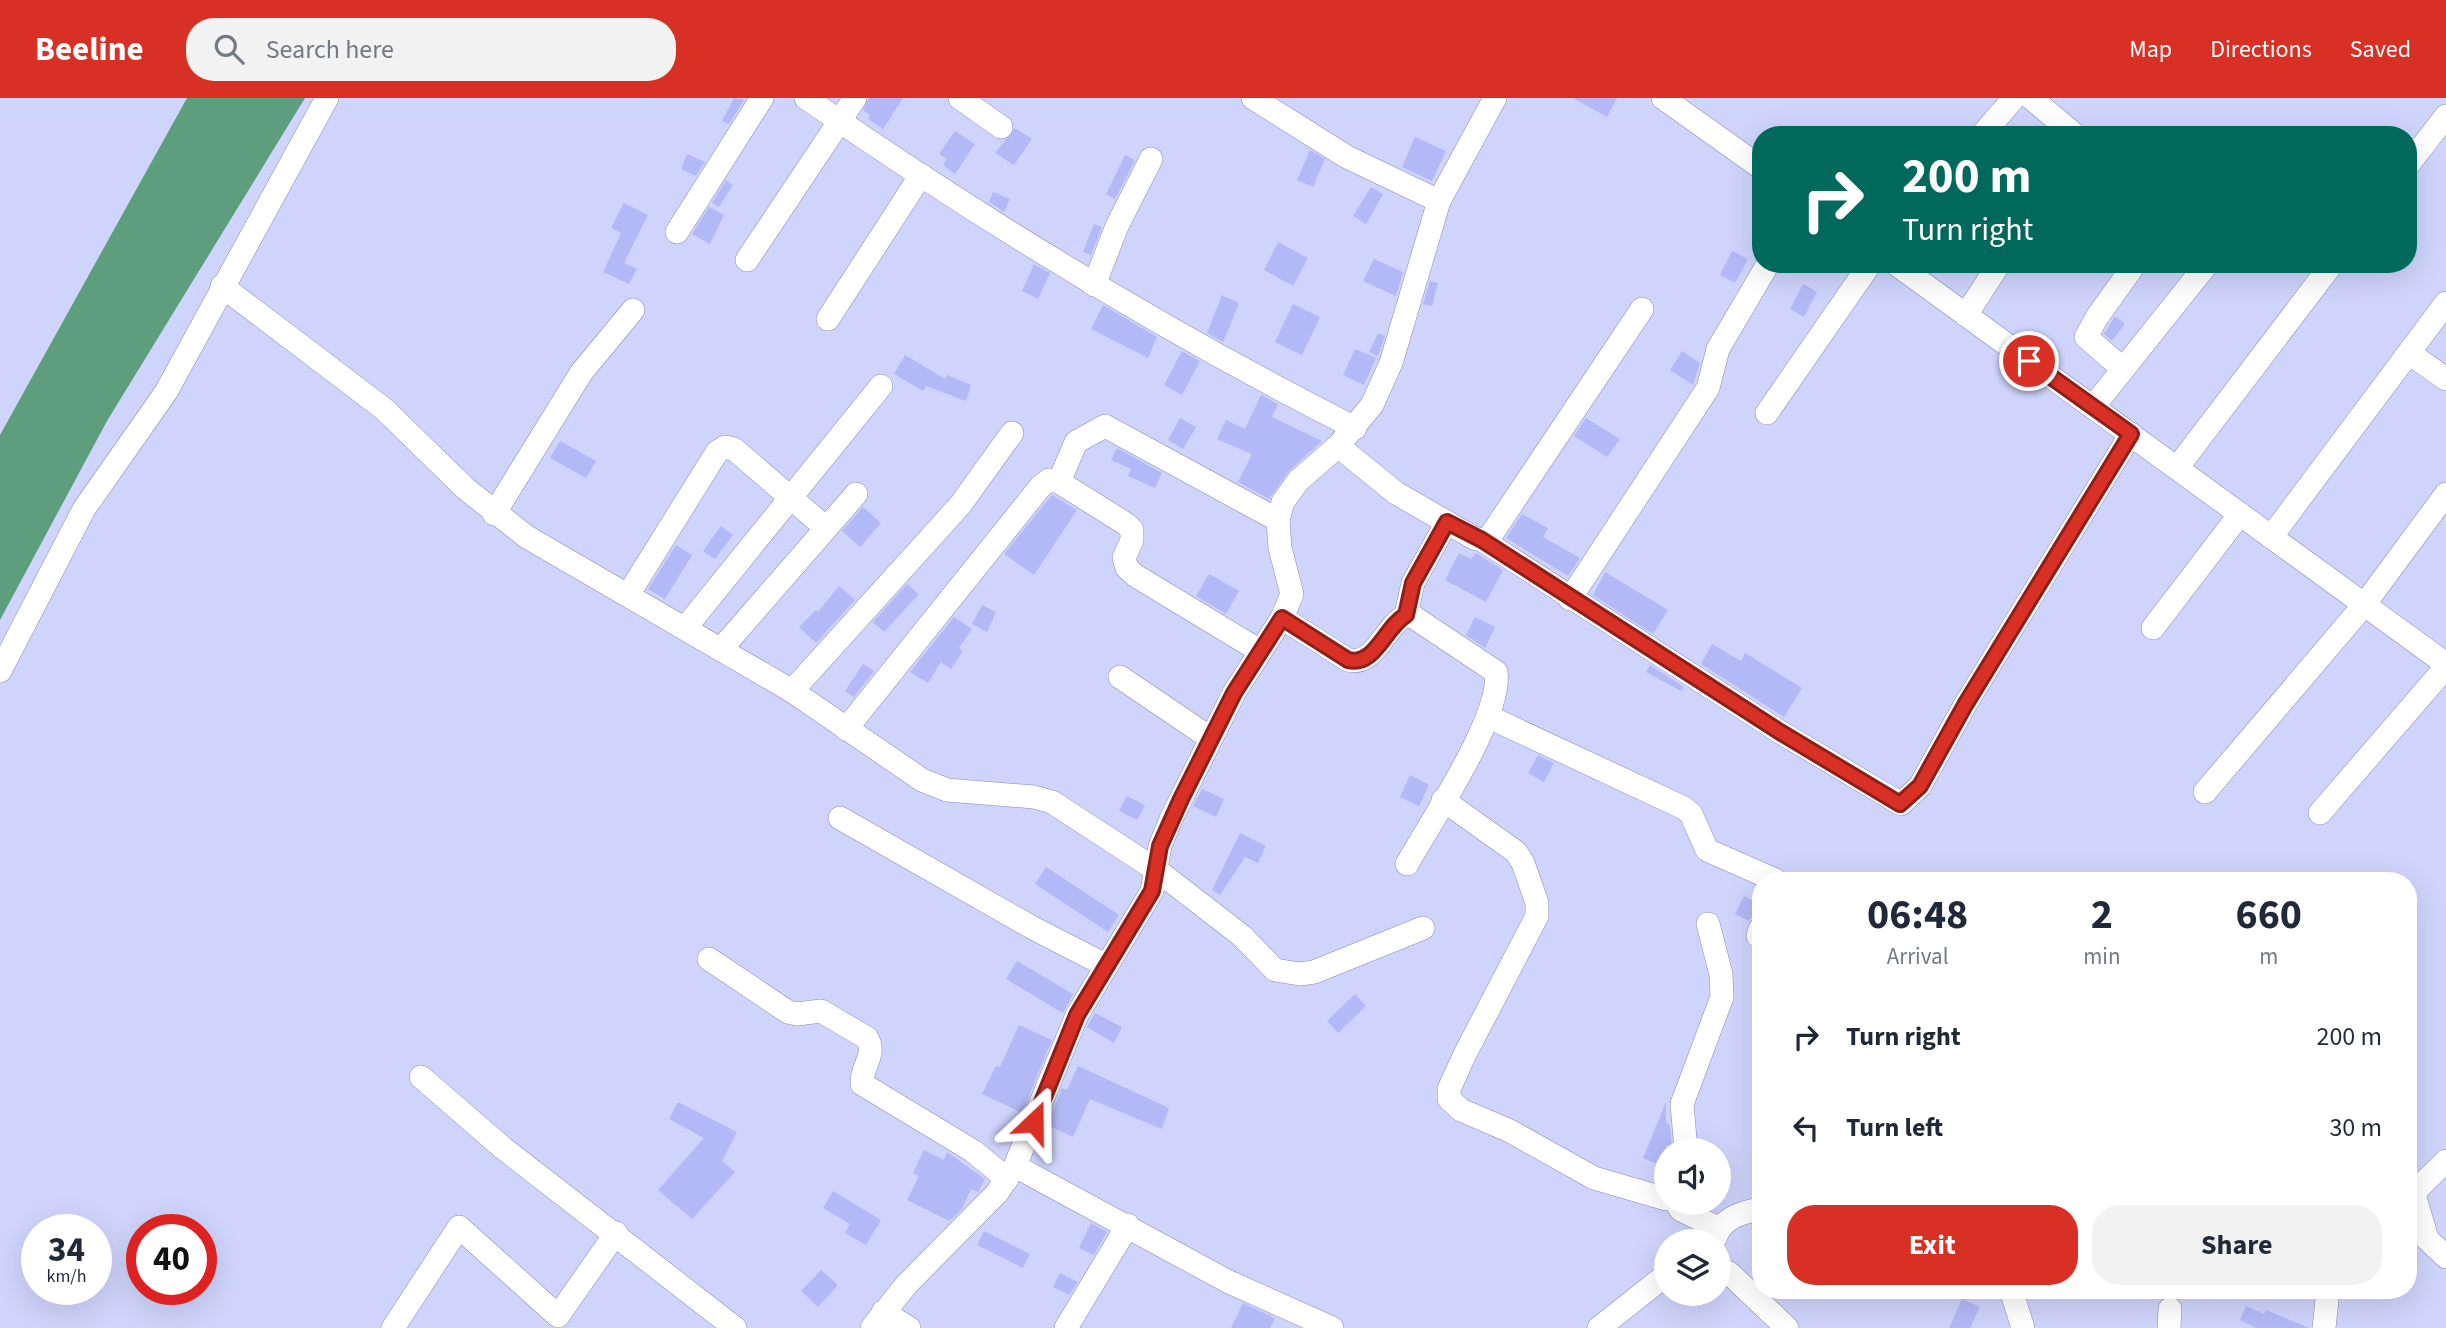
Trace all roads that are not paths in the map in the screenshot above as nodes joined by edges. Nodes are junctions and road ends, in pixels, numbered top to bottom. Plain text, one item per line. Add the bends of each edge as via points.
1 (327, 98) edge
2 (762, 98) edge
3 (806, 98) edge
4 (855, 98) edge
5 (960, 98) edge
6 (1253, 98) edge
7 (1662, 98) edge
8 (2014, 98) edge
9 (2031, 98) edge
10 (1489, 100) edge
11 (2446, 116) edge
12 (839, 121) junction
13 (1990, 126) edge
14 (2064, 126) edge
15 (1001, 127) dead end
16 (2417, 153) edge
17 (1151, 159) dead end
18 (1752, 161) edge
19 (921, 175) junction
20 (1439, 201) junction
21 (677, 232) dead end
22 (747, 260) dead end
23 (1763, 273) edge
24 (1864, 273) edge
25 (1908, 273) edge
26 (1993, 273) edge
27 (2128, 273) edge
28 (2200, 273) edge
29 (2325, 273) edge
30 (1094, 285) junction
31 (222, 286) junction
32 (2446, 303) edge
33 (1642, 309) dead end
34 (633, 310) dead end
35 (1966, 315) junction
36 (828, 319) dead end
37 (2409, 352) junction
38 (2123, 369) junction
39 (2446, 379) edge
40 (881, 386) dead end
41 (2092, 407) junction
42 (1767, 413) dead end
43 (1355, 428) junction
44 (1012, 433) dead end
45 (2131, 434) junction
46 (1339, 446) junction
47 (2177, 468) junction
48 (1059, 482) junction
49 (856, 494) dead end
50 (2446, 494) edge
51 (792, 496) junction
52 (494, 514) junction
53 (2240, 514) junction
54 (1278, 520) junction
55 (1447, 522) junction
56 (826, 528) junction
57 (2271, 537) junction
58 (1482, 540) junction
59 (628, 595) junction
60 (1570, 599) junction
61 (2364, 605) junction
62 (1406, 615) junction
63 (1282, 618) junction
64 (686, 627) junction
65 (2153, 628) dead end
66 (722, 648) junction
67 (1260, 651) junction
68 (2446, 666) edge
69 (0, 671) edge
70 (1120, 677) dead end
71 (792, 691) junction
72 (1489, 717) junction
73 (846, 729) junction
74 (1210, 738) junction
75 (2205, 792) dead end
76 (1443, 800) junction
77 (2320, 813) dead end
78 (841, 818) dead end
79 (1407, 864) dead end
80 (1158, 871) junction
81 (1757, 872) edge
82 (1709, 924) dead end
83 (1423, 928) dead end
84 (709, 959) dead end
85 (1105, 965) junction
86 (421, 1077) dead end
87 (1685, 1138) edge
88 (2446, 1161) edge
89 (1011, 1172) junction
90 (2417, 1188) edge
91 (1654, 1196) edge
92 (1752, 1212) edge
93 (2417, 1213) edge
94 (1688, 1215) edge
95 (1128, 1226) junction
96 (1709, 1229) edge
97 (1720, 1229) edge
98 (616, 1233) junction
99 (2446, 1257) edge
100 (1731, 1276) edge
101 (1654, 1284) edge
102 (1752, 1289) edge
103 (1766, 1299) edge
104 (2014, 1299) edge
105 (2327, 1299) edge
106 (878, 1320) edge
107 (1322, 1326) edge
108 (393, 1328) edge
109 (735, 1328) edge
110 (909, 1328) edge
111 (1066, 1328) edge
112 (1599, 1328) edge
113 (1787, 1328) edge
114 (2023, 1328) edge
115 (2324, 1328) edge

1 - 31 street
2 - 21 street
3 - 12 street
4 - 12 street
5 - 15 street
6 - 20 street via 1347,157
7 - 18 street
8 - 13 street
9 - 14 street
10 - 20 street
11 - 16 street
12 - 19 street
12 - 22 street
17 - 30 street
19 - 30 street
19 - 36 street
20 - 43 street via 1391,363 1372,405
23 - 60 street via 1718,349 1708,388
24 - 42 street
25 - 35 street
26 - 35 street
27 - 38 street via 2086,337
28 - 38 street
29 - 47 street
30 - 43 street via 1239,369
31 - 52 street via 384,409
31 - 69 street via 166,392 84,509
32 - 37 street
33 - 58 street via 1489,538
34 - 52 street via 581,373
35 - 41 street
37 - 39 street
37 - 57 street
38 - 41 street
40 - 51 street
41 - 45 street
43 - 46 street
44 - 71 street via 968,496
45 - 47 street
45 - 60 street via 1920,786 1900,804
46 - 54 street via 1298,481 1283,502
46 - 55 street via 1396,493
47 - 53 street
48 - 54 street via 1076,442 1105,426
48 - 67 street via 1132,530 1124,558 1136,576
48 - 73 street via 1049,480 1041,486
49 - 56 street
50 - 61 street
51 - 56 street
51 - 59 street via 734,449 725,447 717,452
51 - 64 street
52 - 59 street
53 - 57 street
53 - 65 street
54 - 63 street via 1292,594
55 - 58 street
55 - 62 street via 1413,583
56 - 66 street
57 - 61 street
58 - 60 street
59 - 64 street
61 - 68 street
61 - 75 street
62 - 63 street via 1396,621 1367,659 1358,663
62 - 72 street via 1496,672 1498,686
63 - 67 street
64 - 66 street
66 - 71 street
67 - 74 street
68 - 77 street
70 - 74 street
71 - 73 street
72 - 76 street
72 - 81 street via 1684,808 1707,850
73 - 80 street via 897,765 947,790 1052,802
74 - 80 street via 1167,828
76 - 79 street
76 - 91 street via 1516,852 1537,903 1531,930 1465,1054 1449,1089 1450,1098 1461,1110 1510,1131 1594,1178
78 - 85 street
80 - 83 street via 1242,936 1275,970 1314,972
80 - 85 street via 1141,914
82 - 87 street via 1722,997 1682,1104
84 - 89 street via 788,1012 821,1011 867,1038 871,1054 861,1075 862,1084
85 - 89 street via 1077,1015
86 - 98 street via 503,1148
88 - 90 street
89 - 95 street
89 - 106 street
92 - 97 street via 1728,1219
93 - 99 street via 2427,1239
94 - 96 street
95 - 107 street via 1229,1282
95 - 111 street
98 - 108 street via 558,1317 459,1227
98 - 109 street
100 - 102 street
101 - 112 street
103 - 113 street
104 - 114 street
105 - 115 street
106 - 110 street

